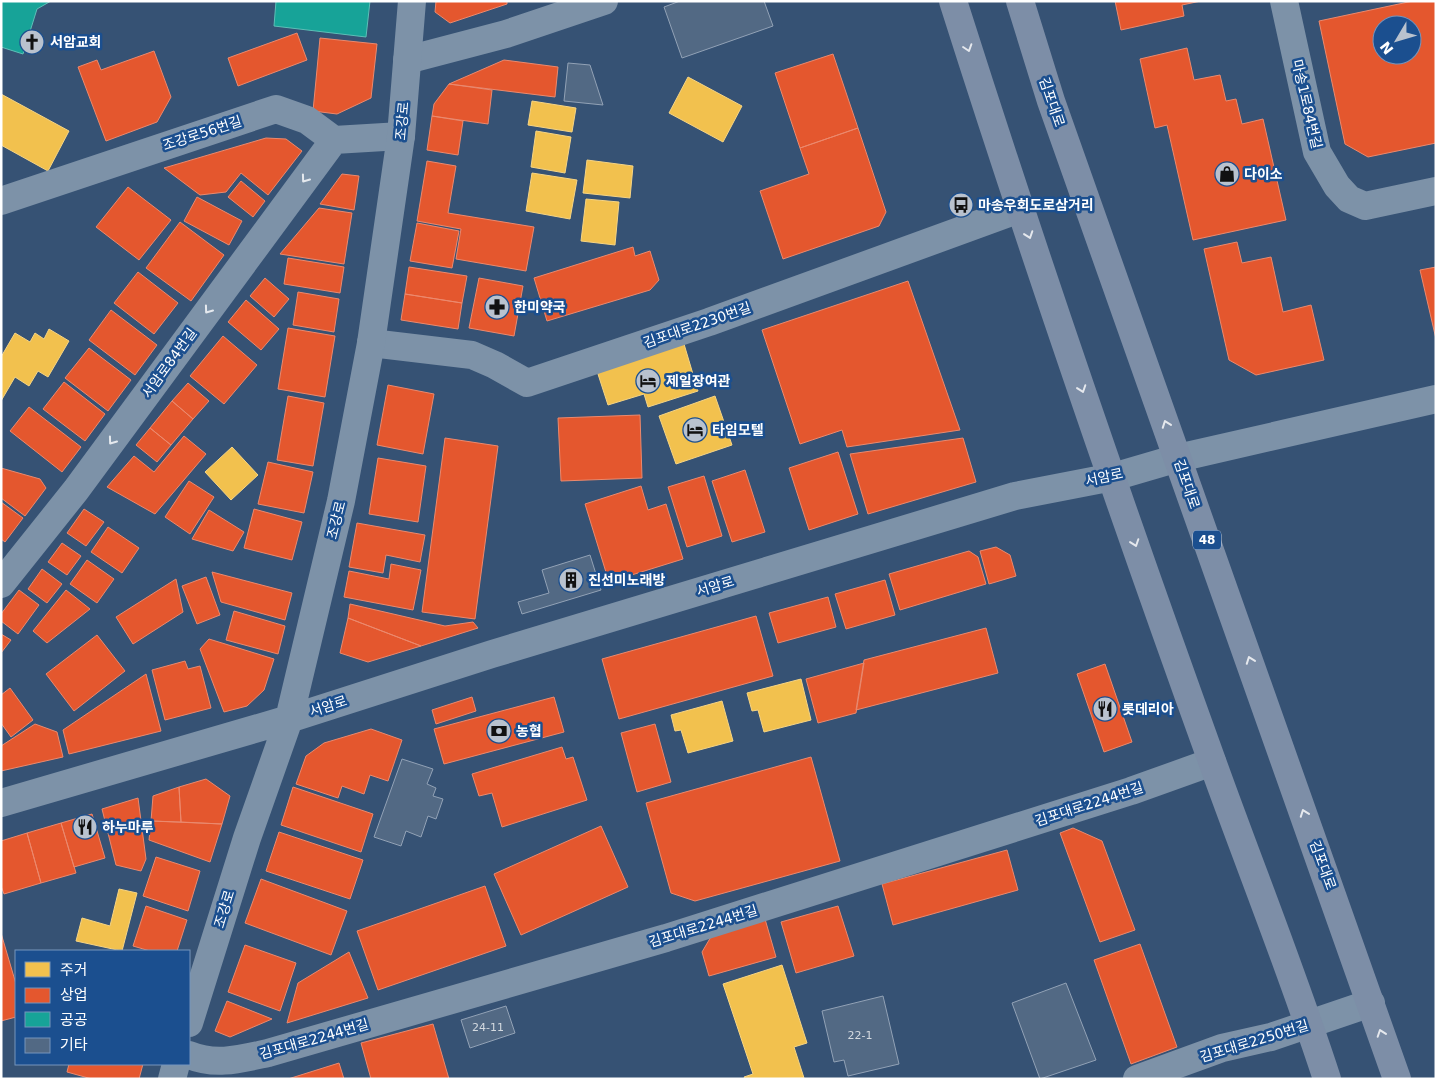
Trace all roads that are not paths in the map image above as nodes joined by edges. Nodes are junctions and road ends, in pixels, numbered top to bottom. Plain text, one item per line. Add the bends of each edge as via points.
1 (412, 1) edge
2 (604, 1) edge
3 (953, 1) edge
4 (1020, 1) edge
5 (1284, 1) edge
6 (407, 60) junction
7 (402, 136) junction
8 (334, 140) junction
9 (1436, 192) edge
10 (1, 201) edge
11 (1020, 209) junction
12 (371, 343) junction
13 (1436, 399) edge
14 (1178, 458) junction
15 (1113, 477) junction
16 (1, 584) edge
17 (289, 719) junction
18 (1212, 762) junction
19 (1, 803) edge
20 (1371, 1002) junction
21 (190, 1020) edge
22 (1309, 1024) junction
23 (190, 1055) edge
24 (176, 1065) edge
25 (172, 1079) edge
26 (1137, 1079) edge
27 (1327, 1079) edge
28 (1397, 1079) edge

1 - 6 street, 조강로
2 - 6 street via 506,34
3 -> 11 main road
14 -> 4 main road, 김포대로 / 48 via 1051,101
5 - 9 street, 마송1로84번길 via 1316,152 1337,186 1349,199 1365,206
6 - 7 street, 조강로
7 - 8 street
7 - 12 street, 조강로
8 - 10 street, 조강로56번길 via 307,120 276,109
8 -> 16 street, 서암로84번길 via 76,490
11 - 12 street, 김포대로2230번길 via 527,384 472,355
11 -> 15 main road
12 - 17 street, 조강로 via 340,501
13 - 14 street, 서암로
14 - 15 street, 서암로
20 -> 14 main road, 김포대로 / 48
15 - 17 street, 서암로 via 1015,496 492,654
15 -> 18 main road
17 - 19 street, 서암로
17 - 21 street, 조강로 via 247,838
18 - 22 main road
18 - 23 street, 김포대로2244번길 via 1131,791 666,938 278,1050 218,1062
20 - 22 street, 김포대로2250번길
28 -> 20 main road, 김포대로 / 48
22 - 26 street, 김포대로2250번길 via 1222,1048
22 - 27 main road
24 - 25 street

